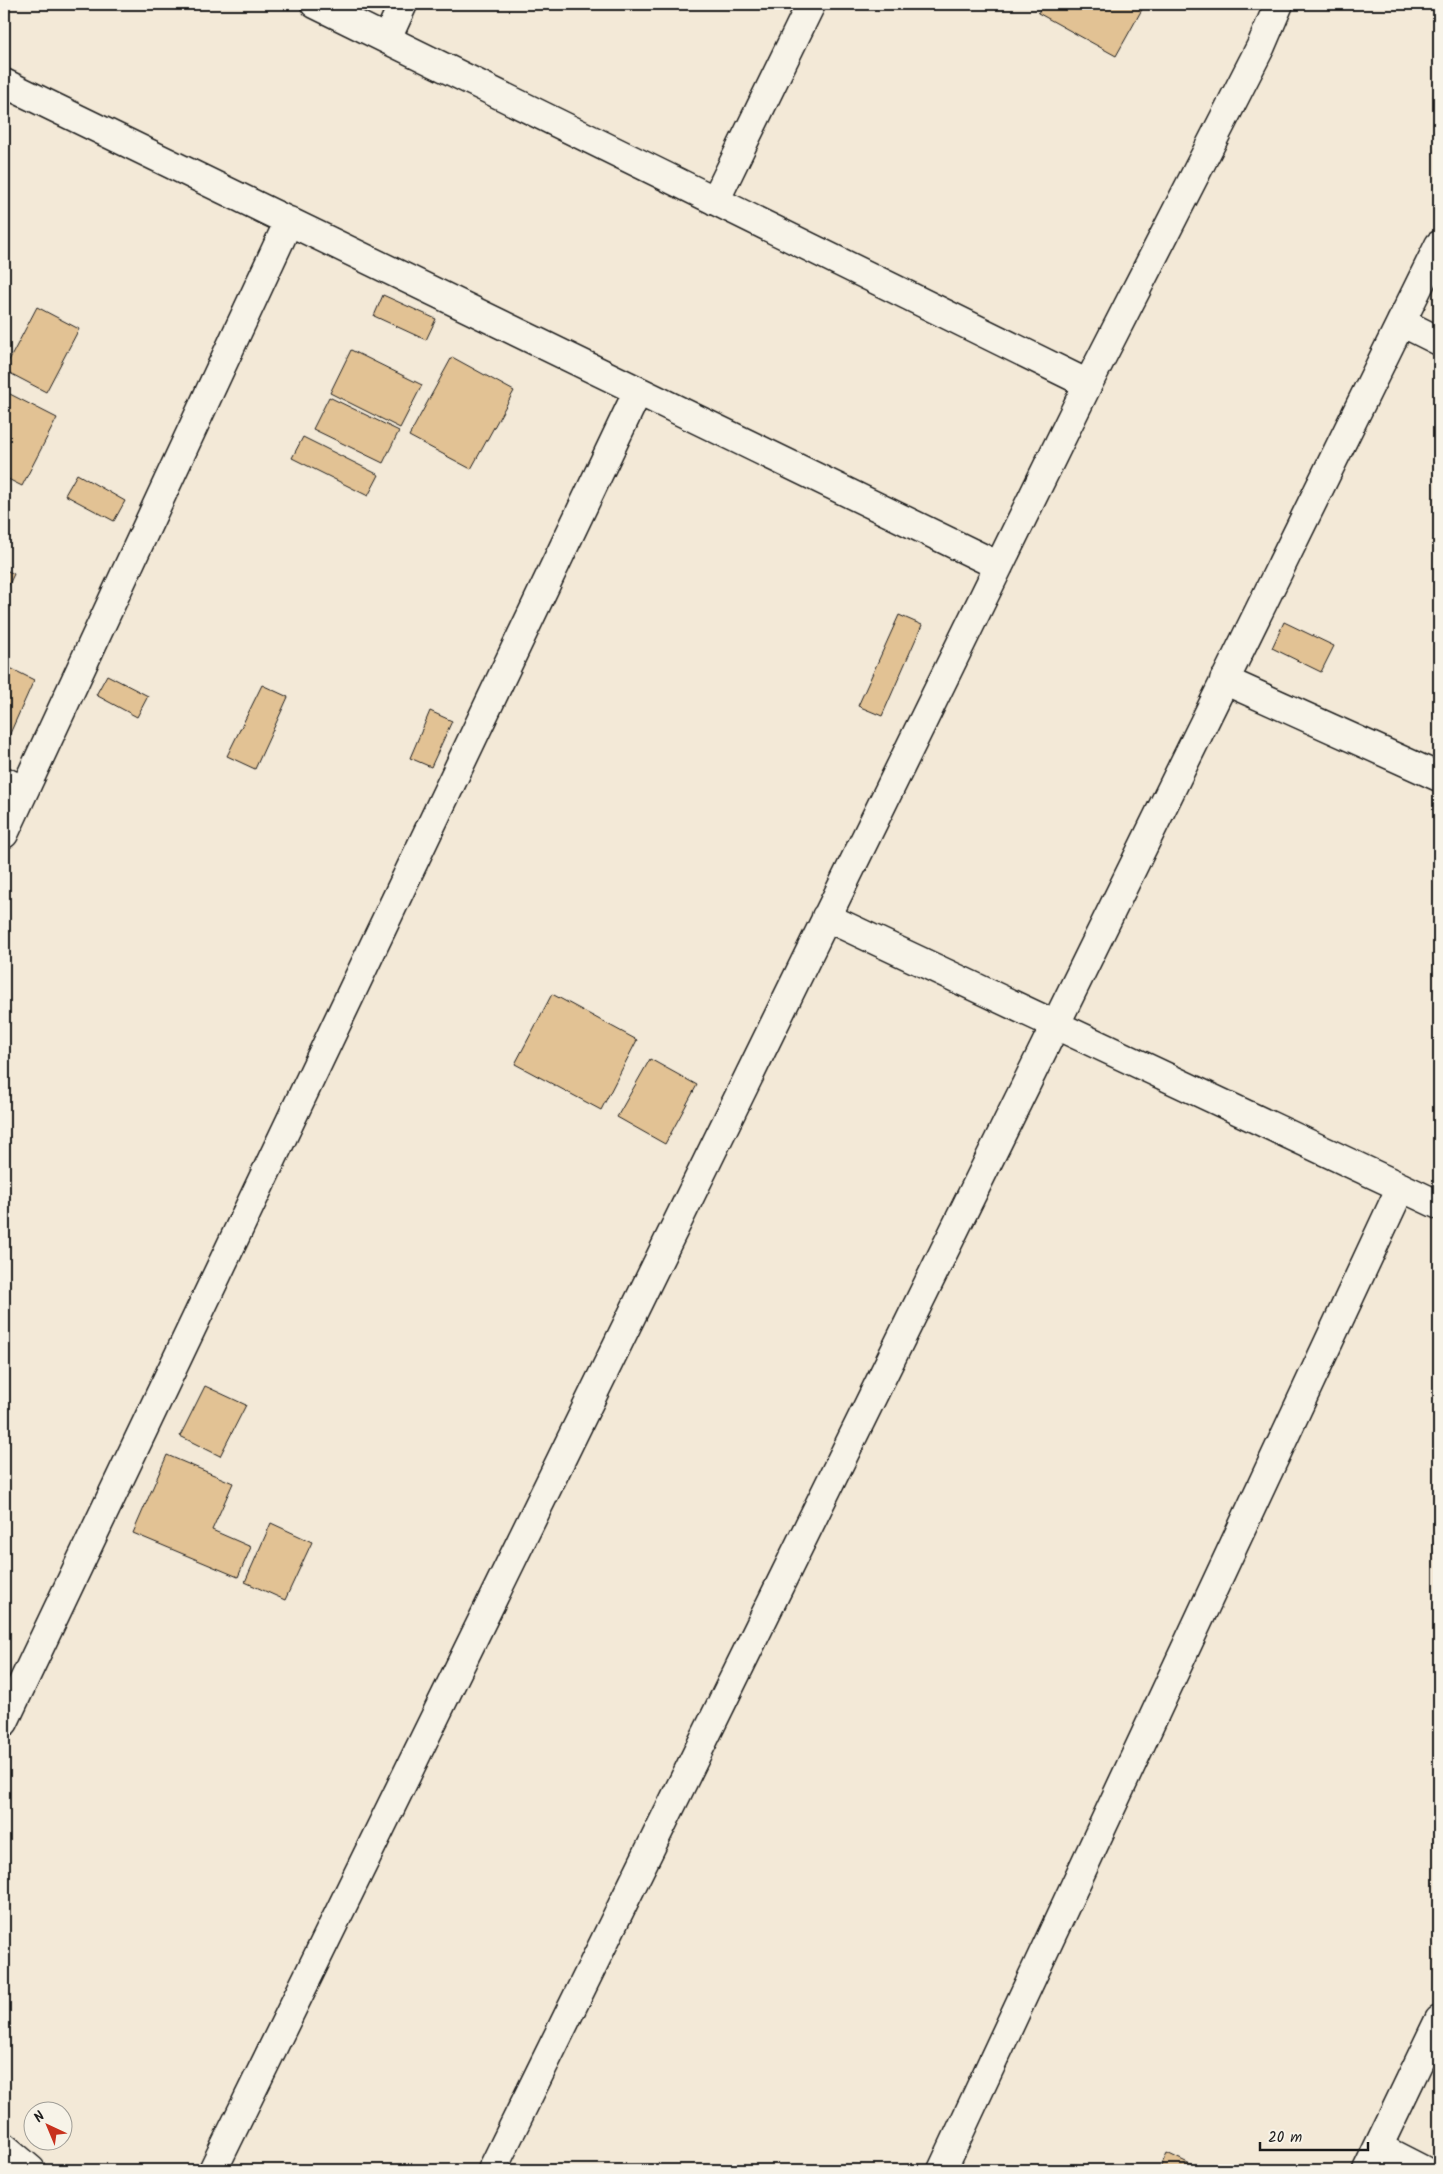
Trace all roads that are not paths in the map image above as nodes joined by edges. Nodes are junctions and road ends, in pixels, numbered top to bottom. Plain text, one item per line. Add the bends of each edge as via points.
1 (315, 4) edge
2 (402, 4) edge
3 (811, 4) edge
4 (1279, 4) edge
5 (386, 39) junction
6 (4, 82) edge
7 (715, 201) junction
8 (289, 221) junction
9 (1439, 246) edge
10 (1401, 322) junction
11 (1439, 341) edge
12 (1088, 384) junction
13 (638, 391) junction
14 (998, 566) junction
15 (1224, 680) junction
16 (1439, 777) edge
17 (14, 786) edge
18 (4, 834) edge
19 (826, 917) junction
20 (1055, 1024) junction
21 (1401, 1187) junction
22 (1439, 1205) edge
23 (4, 1722) edge
24 (1439, 2020) edge
25 (4, 2147) edge
26 (1372, 2159) edge
27 (31, 2170) edge
28 (214, 2170) edge
29 (492, 2170) edge
30 (942, 2170) edge
31 (1423, 2170) edge

1 - 5 street
2 - 5 street
3 - 7 street
4 - 12 street via 1261,46
5 - 7 street
6 - 8 street
7 - 12 street
8 - 13 street
8 - 17 street
9 - 10 street
10 - 11 street
10 - 15 street
12 - 14 street
13 - 14 street
13 - 23 street
14 - 19 street
15 - 16 street
15 - 20 street
17 - 18 street
19 - 20 street
19 - 28 street
20 - 21 street
20 - 29 street
21 - 22 street
21 - 30 street
24 - 26 street
25 - 27 street
26 - 31 street

